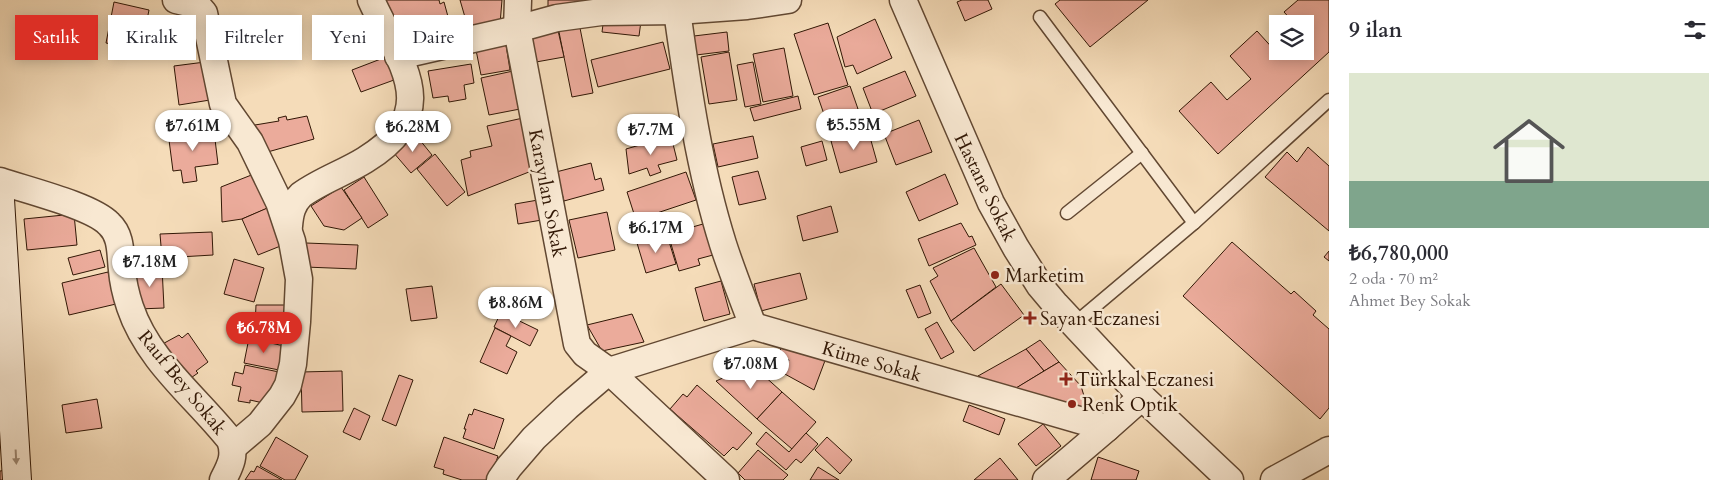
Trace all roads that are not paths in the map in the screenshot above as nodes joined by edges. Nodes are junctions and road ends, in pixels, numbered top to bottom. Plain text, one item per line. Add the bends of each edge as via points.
1 (176, 0) edge
2 (371, 0) edge
3 (518, 0) edge
4 (788, 0) edge
5 (903, 0) edge
6 (677, 11) junction
7 (1040, 17) dead end
8 (517, 29) junction
9 (473, 39) edge
10 (394, 48) edge
11 (400, 60) edge
12 (1329, 100) edge
13 (1142, 153) junction
14 (0, 181) edge
15 (0, 199) edge
16 (1067, 212) dead end
17 (1194, 223) junction
18 (288, 226) junction
19 (1074, 324) junction
20 (753, 326) junction
21 (609, 371) junction
22 (7, 396) edge
23 (1142, 397) junction
24 (1107, 428) junction
25 (233, 447) junction
26 (1329, 450) edge
27 (17, 480) edge
28 (223, 480) edge
29 (500, 480) edge
30 (726, 480) edge
31 (1046, 480) edge
32 (1230, 480) edge
33 (1274, 480) edge

1 - 18 street via 197,5 204,13 223,104 250,142
2 - 10 street
3 - 8 street, Karayılan Sokak
4 - 6 street
5 - 19 street, Hastane Sokak via 991,203 1040,286
6 - 8 street via 601,12 557,18
6 - 20 street via 702,164 723,244
7 - 13 lane
8 - 9 street
8 - 21 street, Karayılan Sokak via 577,344
11 - 18 street via 411,95 408,115 400,130 378,152 301,196 292,207
12 - 17 lane
13 - 16 lane
13 - 17 lane
14 - 25 street, Rauf Bey Sokak via 87,210 108,223 119,241 126,295 142,335
15 - 22 main road
17 - 19 lane
18 - 25 street via 298,279 291,375 272,411
19 - 23 street, Hastane Sokak
20 - 21 street
20 - 24 street, Küme Sokak
21 - 29 street via 534,438
21 - 30 street, Karayılan Sokak
22 -> 27 main road
23 - 24 street
23 - 32 street, Hastane Sokak
24 - 31 street
25 - 28 street, Rauf Bey Sokak via 233,459
26 - 33 street

